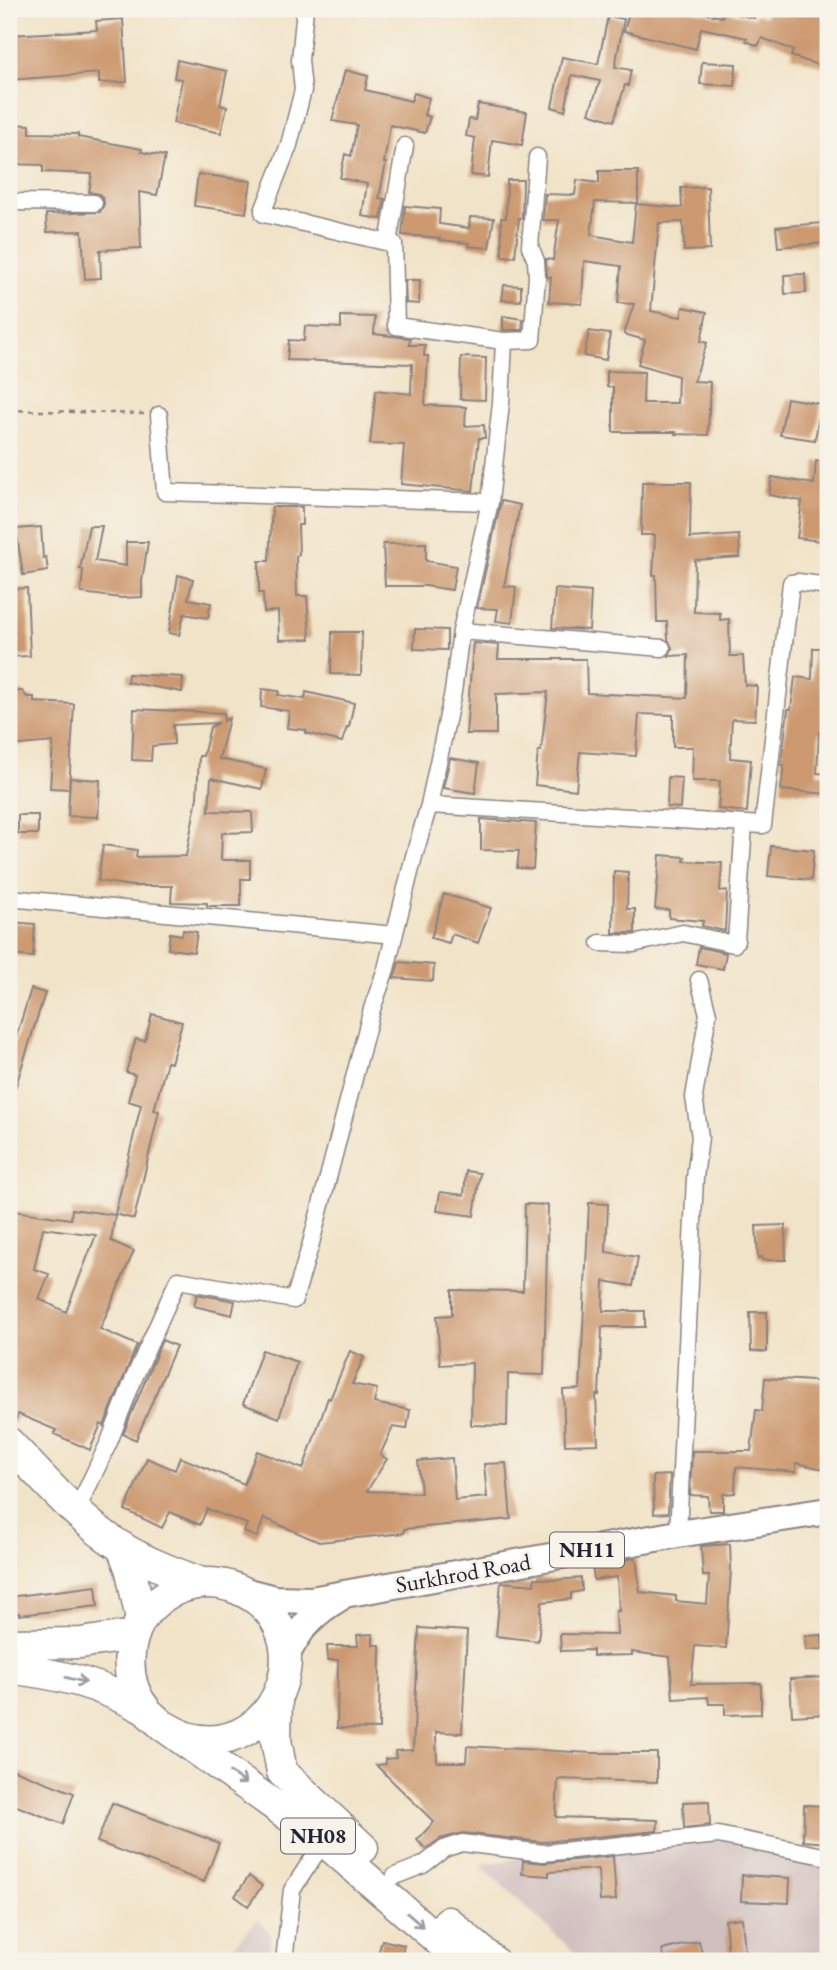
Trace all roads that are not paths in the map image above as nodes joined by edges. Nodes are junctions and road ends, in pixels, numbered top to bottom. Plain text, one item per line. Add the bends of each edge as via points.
1 (305, 9) edge
2 (405, 146) dead end
3 (537, 157) dead end
4 (9, 202) edge
5 (94, 203) dead end
6 (388, 243) junction
7 (504, 341) junction
8 (159, 415) road end
9 (490, 502) junction
10 (828, 586) edge
11 (461, 631) junction
12 (662, 648) dead end
13 (429, 805) junction
14 (744, 824) junction
15 (9, 898) edge
16 (394, 935) junction
17 (600, 943) dead end
18 (699, 980) dead end
19 (9, 1443) edge
20 (828, 1511) edge
21 (76, 1512) junction
22 (678, 1534) junction
23 (122, 1547) junction
24 (202, 1583) junction
25 (241, 1590) junction
26 (346, 1594) junction
27 (137, 1627) junction
28 (9, 1644) edge
29 (286, 1656) junction
30 (9, 1668) edge
31 (276, 1700) junction
32 (154, 1717) junction
33 (324, 1841) junction
34 (828, 1857) edge
35 (395, 1876) junction
36 (284, 1961) edge
37 (462, 1961) edge
38 (493, 1961) edge

1 - 6 street via 300,60 303,90 264,214
2 - 6 street
3 - 7 street via 530,246 536,261 533,338
4 - 5 street
6 - 7 street via 396,249 396,326
7 - 9 street
8 - 9 street via 164,492
9 - 11 street
10 - 14 street via 791,583 764,823 761,827
11 - 12 street
11 - 13 street
13 - 14 street
13 - 16 street
14 - 17 street via 734,944 683,933 633,944
15 - 16 street
16 - 21 street via 294,1300 178,1280
18 - 22 street via 708,1014 694,1097 700,1137
19 - 21 highway
20 - 22 main road, Surkhrod Road / NH11
21 - 23 highway
22 - 26 main road, Surkhrod Road / NH11
23 - 24 highway
23 - 27 highway via 131,1571
24 - 25 highway, NH08
24 - 27 highway, NH08 via 178,1588 157,1601
25 - 26 main road, Surkhrod Road / NH11 via 275,1599 311,1600
25 - 29 highway, NH08 via 273,1617
26 - 29 main road, Surkhrod Road / NH11 via 320,1609 299,1631
27 - 28 highway via 81,1643
27 - 32 highway via 130,1670 134,1689
29 - 31 highway, NH08 via 285,1679
30 -> 32 highway, NH08 via 84,1681 115,1692
31 - 32 highway, NH08 via 260,1720 237,1734 212,1740 186,1737
31 - 35 highway, NH08 via 282,1772
32 -> 33 highway, NH08
33 - 36 street via 292,1891
33 -> 37 highway, NH08
34 - 35 street via 718,1835 543,1853 462,1843
35 - 38 highway, NH08

